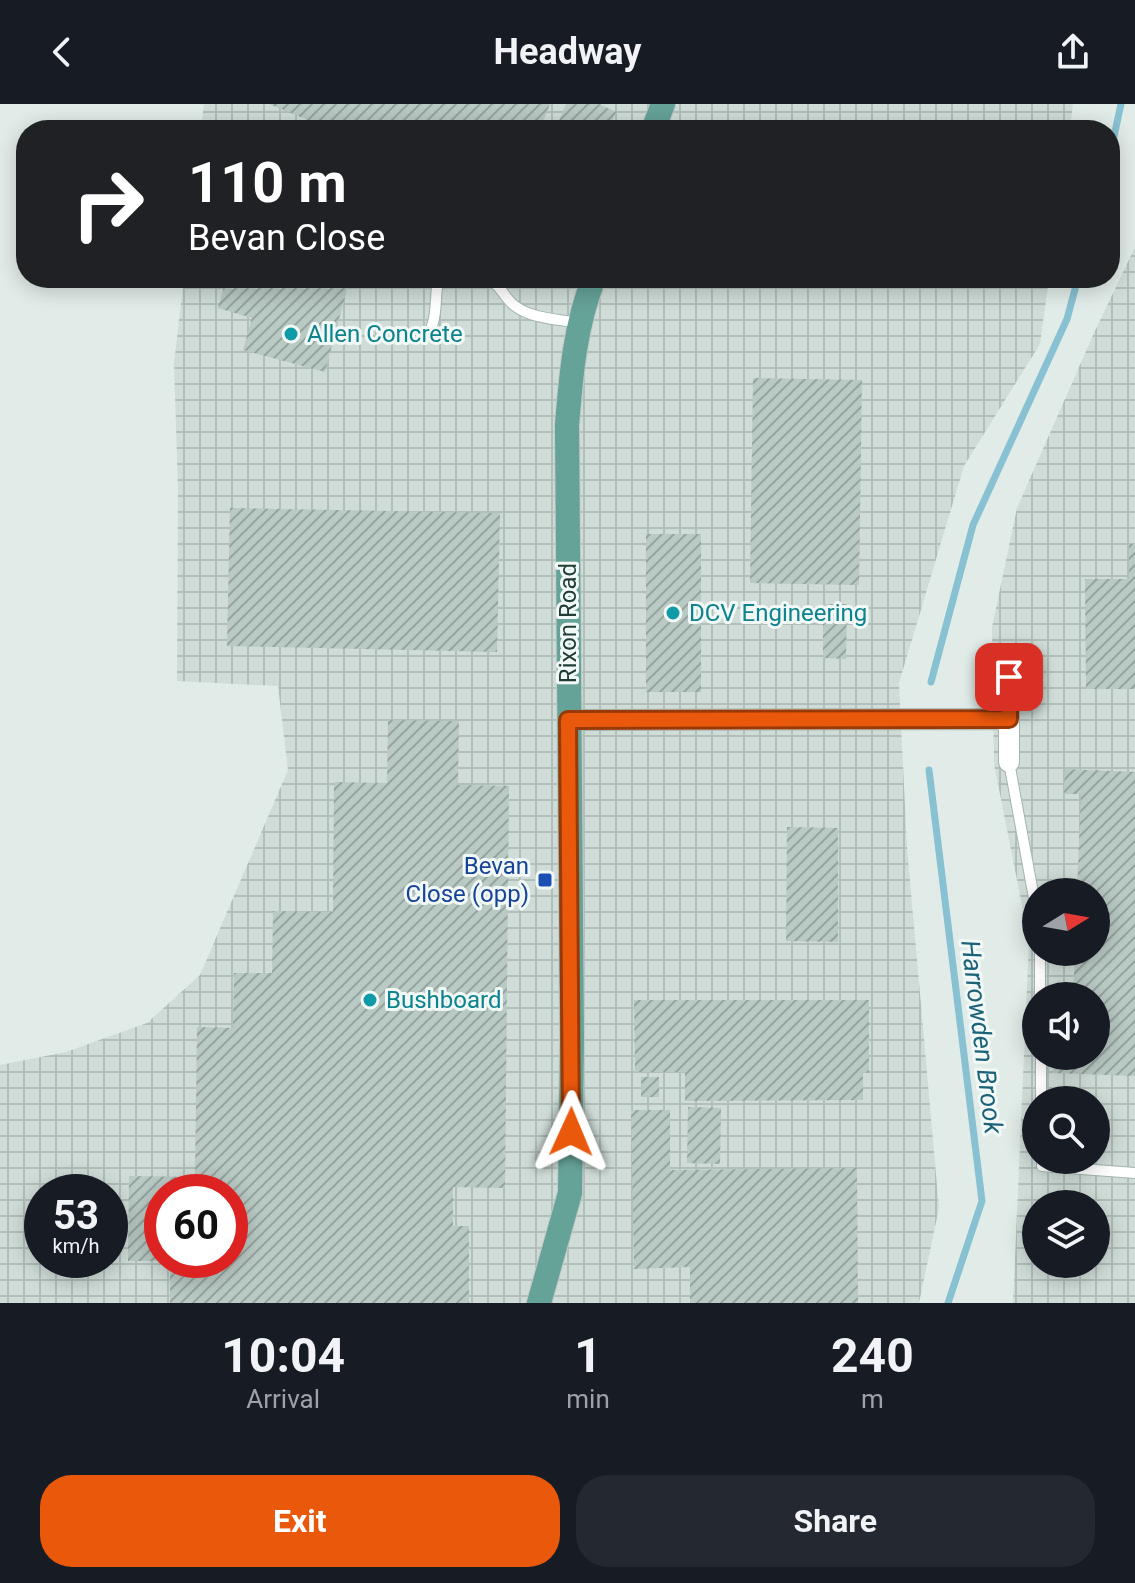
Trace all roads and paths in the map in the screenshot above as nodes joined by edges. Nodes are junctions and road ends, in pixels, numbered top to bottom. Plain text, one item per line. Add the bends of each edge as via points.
1 (436, 288) edge
2 (502, 288) edge
3 (590, 288) edge
4 (580, 323) junction
5 (432, 326) dead end
6 (1009, 677) dead end
7 (1009, 719) junction
8 (568, 720) junction
9 (1009, 762) joint
10 (1030, 878) edge
11 (1110, 1171) edge
12 (1135, 1173) edge
13 (539, 1303) edge

1 - 5 lane via 438,311
2 - 4 lane via 514,305 533,314
3 - 4 main road, Rixon Road
4 - 8 main road, Rixon Road via 567,425
6 - 7 street
7 - 8 street
7 - 9 street
8 - 13 main road, Rixon Road via 570,1193
9 - 10 lane
11 - 12 lane

